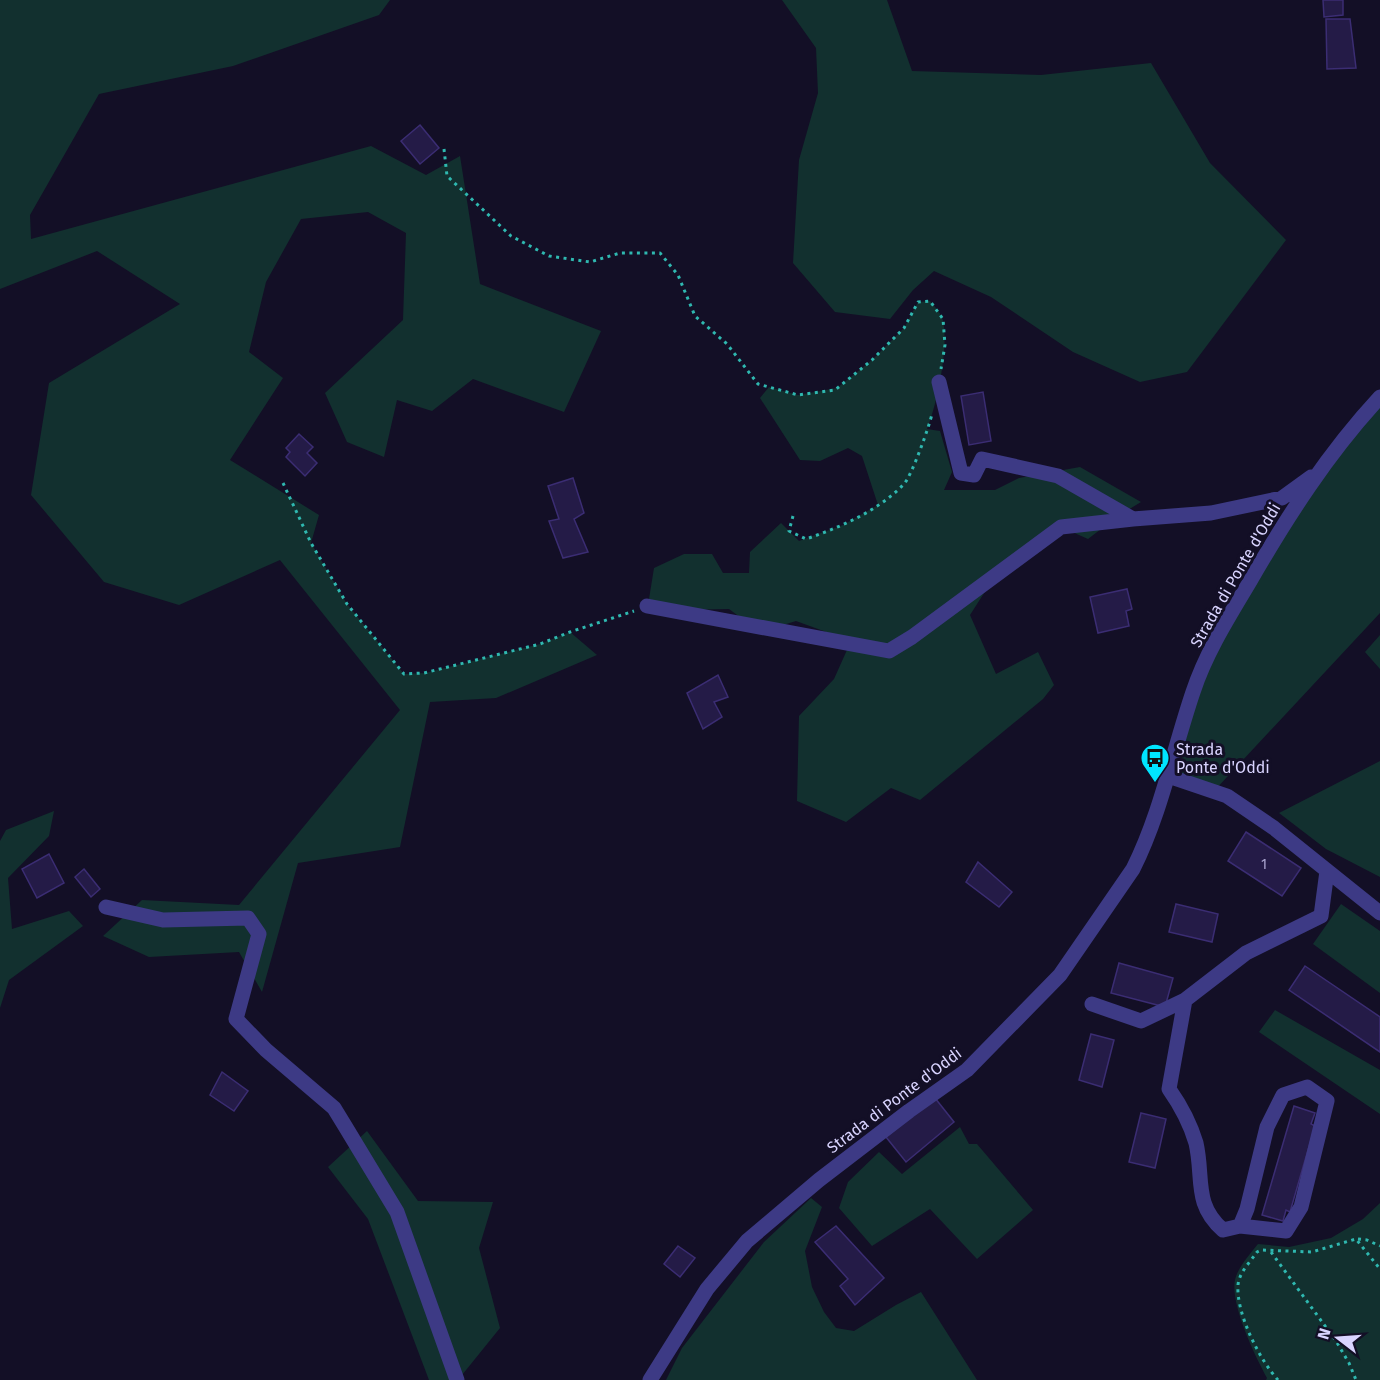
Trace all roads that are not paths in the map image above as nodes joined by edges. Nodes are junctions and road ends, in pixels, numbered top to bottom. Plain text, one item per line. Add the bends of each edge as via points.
1 (939, 382) road end
2 (1380, 397) edge
3 (1318, 472) junction
4 (1133, 519) junction
5 (647, 606) road end
6 (1168, 776) junction
7 (1327, 871) junction
8 (106, 907) dead end
9 (1380, 913) edge
10 (1185, 1000) junction
11 (1092, 1004) dead end
12 (1240, 1226) junction
13 (457, 1380) edge
14 (650, 1380) edge

1 - 4 street via 961,473 974,475 982,459 1058,476
2 - 3 street, Strada di Ponte d'Oddi
3 - 4 street via 1282,498 1211,513
3 - 6 street, Strada di Ponte d'Oddi via 1211,647 1193,691
4 - 5 street via 1061,527 889,651
6 - 7 street via 1227,796
6 - 14 street, Strada di Ponte d'Oddi via 1133,869 1060,975 967,1070 819,1180 747,1242 707,1289
7 - 9 street
7 - 10 street via 1321,916 1246,953
8 - 13 street via 163,920 248,918 259,934 236,1019 340,1117 397,1212
10 - 11 street via 1142,1021
10 - 12 street via 1169,1089 1185,1112 1196,1144 1203,1200 1211,1219 1223,1230
12 - 12 street via 1267,1127 1283,1095 1307,1087 1328,1101 1301,1207 1286,1231

